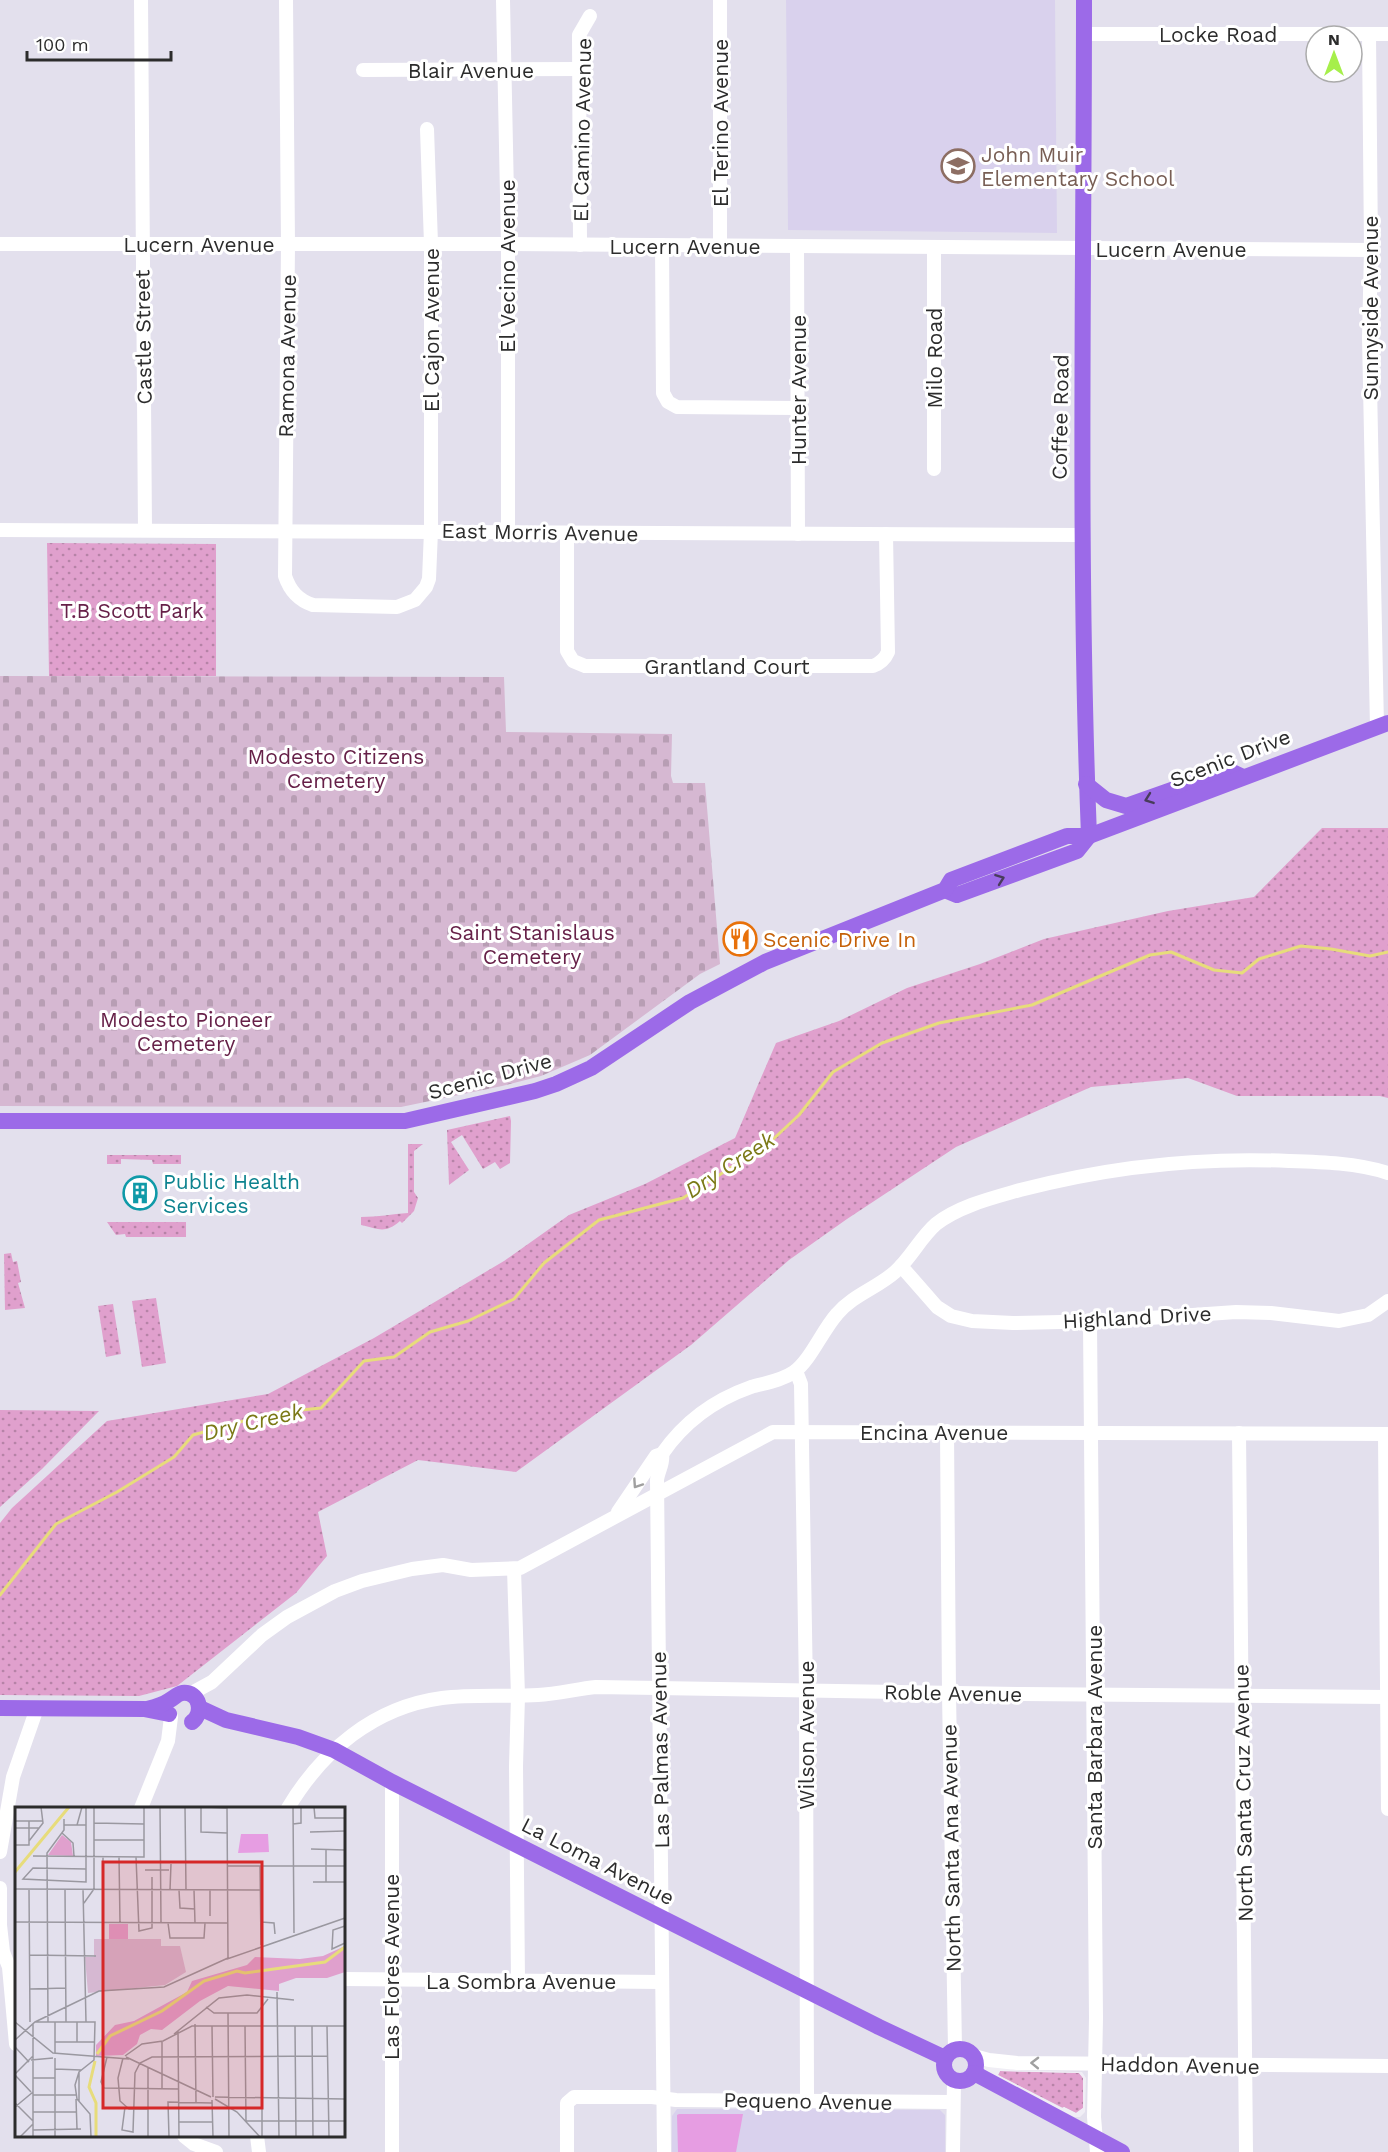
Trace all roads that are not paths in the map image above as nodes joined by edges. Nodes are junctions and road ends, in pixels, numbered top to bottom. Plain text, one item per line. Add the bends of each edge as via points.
1 (141, 0) edge
2 (286, 0) edge
3 (503, 0) edge
4 (720, 0) edge
5 (1084, 0) edge
6 (590, 16) dead end
7 (1084, 34) junction
8 (1369, 34) junction
9 (1388, 34) edge
10 (579, 69) junction
11 (363, 70) dead end
12 (505, 70) junction
13 (426, 129) dead end
14 (0, 244) edge
15 (142, 244) junction
16 (288, 244) junction
17 (431, 244) junction
18 (508, 244) junction
19 (580, 245) junction
20 (662, 245) junction
21 (720, 245) junction
22 (797, 246) junction
23 (934, 247) junction
24 (1084, 248) junction
25 (1371, 250) junction
26 (798, 408) junction
27 (934, 469) dead end
28 (1381, 522) edge
29 (0, 530) edge
30 (145, 530) junction
31 (431, 531) junction
32 (285, 532) junction
33 (508, 533) junction
34 (567, 533) junction
35 (798, 534) junction
36 (886, 534) junction
37 (1081, 535) junction
38 (1383, 725) edge
39 (1244, 777) junction
40 (1086, 784) junction
41 (1089, 836) junction
42 (0, 1121) edge
43 (1388, 1173) edge
44 (901, 1266) junction
45 (1388, 1301) edge
46 (1090, 1322) junction
47 (796, 1371) junction
48 (801, 1431) junction
49 (948, 1431) junction
50 (1091, 1433) junction
51 (1239, 1433) junction
52 (1386, 1434) edge
53 (662, 1454) junction
54 (657, 1492) junction
55 (614, 1516) junction
56 (514, 1569) junction
57 (659, 1688) junction
58 (806, 1691) junction
59 (949, 1693) junction
60 (1093, 1695) junction
61 (518, 1696) junction
62 (1242, 1696) junction
63 (1387, 1697) edge
64 (0, 1708) edge
65 (37, 1708) junction
66 (185, 1710) junction
67 (334, 1750) junction
68 (392, 1782) junction
69 (142, 1807) edge
70 (289, 1807) edge
71 (1388, 1809) edge
72 (517, 1845) junction
73 (0, 1852) edge
74 (0, 1888) edge
75 (662, 1918) junction
76 (9, 1977) edge
77 (345, 1980) edge
78 (391, 1980) junction
79 (518, 1981) junction
80 (662, 1982) junction
81 (807, 1990) junction
82 (15, 2034) edge
83 (950, 2053) junction
84 (1094, 2064) junction
85 (974, 2065) junction
86 (1246, 2066) junction
87 (1388, 2066) edge
88 (954, 2080) junction
89 (663, 2098) junction
90 (807, 2101) junction
91 (952, 2102) junction
92 (257, 2137) edge
93 (190, 2144) edge
94 (1096, 2145) edge
95 (216, 2152) edge
96 (259, 2152) edge
97 (392, 2152) edge
98 (567, 2152) edge
99 (664, 2152) edge
100 (953, 2152) edge
101 (1122, 2152) edge
102 (1246, 2152) edge

1 - 15 street, Castle Street
2 - 16 street, Ramona Avenue
3 - 12 street, El Vecino Avenue
4 - 21 street, El Terino Avenue
5 - 7 main road, Coffee Road
6 - 10 street, El Camino Avenue via 579,34
7 - 8 street, Locke Road
7 - 24 main road, Coffee Road
8 - 9 street, Locke Road
8 - 25 street, Sunnyside Avenue
10 - 12 street, Blair Avenue
10 - 19 street, El Camino Avenue
11 - 12 street, Blair Avenue
12 - 18 street, El Vecino Avenue
13 - 17 street, El Cajon Avenue
14 - 15 street, Lucern Avenue
15 - 16 street, Lucern Avenue
15 - 30 street, Castle Street
16 - 17 street, Lucern Avenue
16 - 32 street, Ramona Avenue
17 - 18 street, Lucern Avenue
17 - 31 street, El Cajon Avenue
18 - 19 street, Lucern Avenue
18 - 33 street, El Vecino Avenue
19 - 20 street, Lucern Avenue
20 - 21 street, Lucern Avenue
20 - 26 street via 663,393 668,402 677,407
21 - 22 street, Lucern Avenue
22 - 23 street, Lucern Avenue
22 - 26 street, Hunter Avenue
23 - 24 street, Lucern Avenue
23 - 27 street, Milo Road
24 - 25 street, Lucern Avenue
24 - 37 main road, Coffee Road
25 - 28 street, Sunnyside Avenue via 1369,350
26 - 35 street, Hunter Avenue
28 - 38 street, Sunnyside Avenue
29 - 30 street, East Morris Avenue
30 - 32 street, East Morris Avenue
31 - 32 street, East Morris Avenue
31 - 32 street, Ramona Avenue via 426,587 415,600 397,607 317,606 298,598 285,576
31 - 33 street, East Morris Avenue
33 - 34 street, East Morris Avenue
34 - 35 street, East Morris Avenue
34 - 36 street, Grantland Court via 567,651 579,665 620,666 880,664 888,651
35 - 36 street, East Morris Avenue
36 - 37 street, East Morris Avenue
37 - 40 main road, Coffee Road
38 - 39 main road, Scenic Drive
39 -> 40 main road via 1228,770 1126,806 1106,800
39 - 41 main road, Scenic Drive
40 - 41 main road, Coffee Road
41 - 42 main road, Scenic Drive via 1077,851 957,895 945,890 765,962 690,1002 591,1068 535,1091 405,1121
43 - 44 street via 1316,1162 1240,1160 1084,1175 1011,1193 953,1214 931,1230
44 - 46 street, Highland Drive via 937,1307 962,1319
44 - 47 street via 845,1305
45 - 46 street, Highland Drive via 1368,1315 1339,1321 1236,1312
46 - 50 street, Santa Barbara Avenue
47 - 48 street, Wilson Avenue via 801,1384
47 - 53 street via 711,1407 686,1425
48 - 49 street, Encina Avenue
48 - 54 street, Encina Avenue via 771,1433
48 - 58 street, Wilson Avenue
49 - 50 street, Encina Avenue
49 - 59 street, North Santa Ana Avenue
50 - 51 street, Encina Avenue
50 - 60 street, Santa Barbara Avenue
51 - 52 street, Encina Avenue
51 - 62 street, North Santa Cruz Avenue
52 - 63 street
53 - 54 street, Las Palmas Avenue
53 -> 55 street via 656,1456
54 - 55 street, Encina Avenue
54 - 57 street, Las Palmas Avenue
55 - 56 street, Encina Avenue
56 - 61 street
56 - 66 street via 471,1570 443,1565 386,1574 344,1588 279,1623 243,1651
57 - 58 street, Roble Avenue
57 - 61 street, Roble Avenue via 596,1687
57 - 75 street, Las Palmas Avenue
58 - 59 street, Roble Avenue
58 - 81 street, Wilson Avenue
59 - 60 street, Roble Avenue
59 - 83 street, North Santa Ana Avenue
60 - 62 street, Roble Avenue
60 - 84 street, Santa Barbara Avenue
61 - 67 street, Roble Avenue via 444,1698 406,1706 367,1724
61 - 72 street
62 - 63 street, Roble Avenue
62 - 86 street, North Santa Cruz Avenue
63 - 71 street
64 - 65 main road
65 - 66 main road
65 - 73 street via 13,1777
66 - 67 main road, La Loma Avenue via 298,1737
66 - 69 street
67 - 68 main road, La Loma Avenue
67 - 70 street, Roble Avenue via 310,1775
68 - 72 main road, La Loma Avenue
68 - 78 street, Las Flores Avenue
72 - 75 main road, La Loma Avenue
72 - 79 street
74 - 76 street via 1,1934
75 - 80 street, Las Palmas Avenue
75 - 81 main road, La Loma Avenue
76 - 82 street
77 - 78 street, La Sombra Avenue
78 - 79 street, La Sombra Avenue
78 - 97 street, Las Flores Avenue
79 - 80 street, La Sombra Avenue
80 - 89 street, Las Palmas Avenue
81 - 83 main road, La Loma Avenue
81 - 90 street, Wilson Avenue
83 - 85 main road via 963,2049
83 - 88 main road via 944,2069
84 -> 85 street, Haddon Avenue
84 - 86 street, Haddon Avenue
84 - 94 street, Santa Barbara Avenue
85 - 88 main road via 963,2080
85 - 94 main road via 988,2082
86 - 87 street, Haddon Avenue
86 - 102 street, North Santa Cruz Avenue
88 - 91 street
89 - 90 street, Pequeno Avenue
89 - 98 street, Pequeno Avenue via 572,2097 567,2105
89 - 99 street, Las Palmas Avenue
90 - 91 street, Pequeno Avenue
91 - 100 street
92 - 96 street
93 - 95 street
94 - 101 main road

